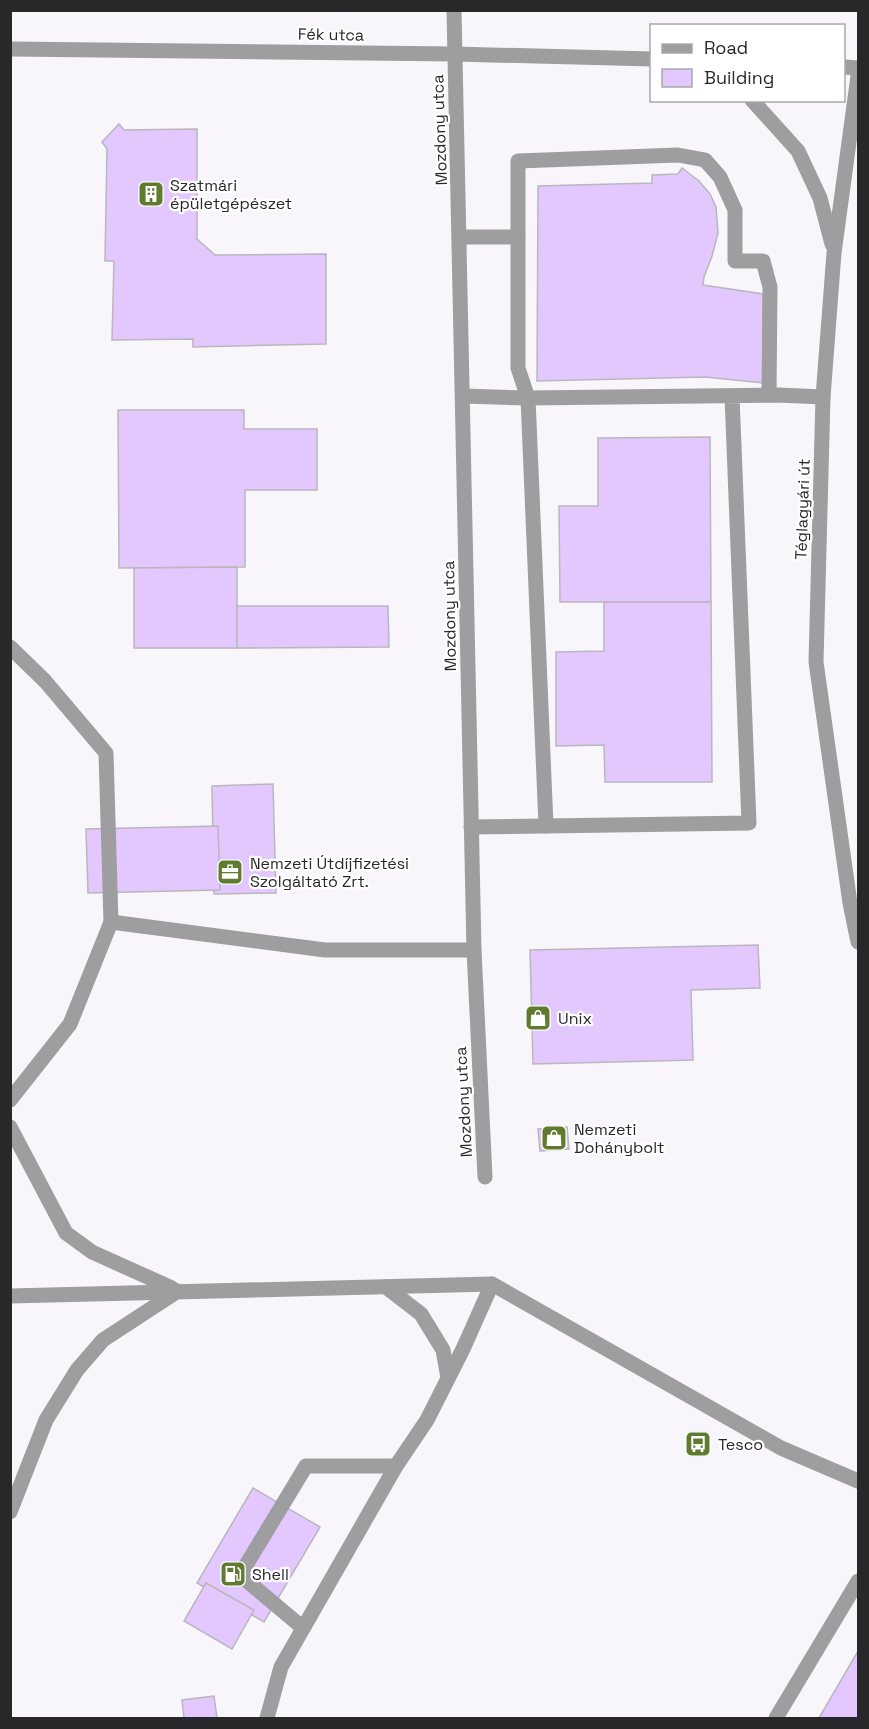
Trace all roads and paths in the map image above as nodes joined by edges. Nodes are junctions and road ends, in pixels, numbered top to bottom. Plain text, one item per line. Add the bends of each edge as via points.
1 (453, 10) edge
2 (10, 49) edge
3 (454, 54) junction
4 (650, 59) edge
5 (858, 76) edge
6 (754, 102) edge
7 (460, 237) junction
8 (518, 237) junction
9 (834, 253) junction
10 (769, 395) junction
11 (463, 396) junction
12 (732, 396) junction
13 (823, 397) junction
14 (528, 398) junction
15 (10, 647) edge
16 (546, 826) junction
17 (471, 827) junction
18 (855, 916) edge
19 (111, 922) junction
20 (858, 942) edge
21 (474, 950) junction
22 (10, 1100) edge
23 (10, 1127) edge
24 (485, 1177) dead end
25 (492, 1284) junction
26 (386, 1287) junction
27 (178, 1291) junction
28 (10, 1296) edge
29 (448, 1378) junction
30 (396, 1467) junction
31 (858, 1481) edge
32 (10, 1512) edge
33 (858, 1581) edge
34 (303, 1628) junction
35 (267, 1719) edge
36 (776, 1719) edge

1 - 3 street, Mozdony utca
2 - 3 street, Fék utca
3 - 4 street, Fék utca
3 - 7 street, Mozdony utca
5 - 9 street, Téglagyári út
6 - 9 street via 798,151 820,198
7 - 8 street
7 - 11 street, Mozdony utca
8 - 10 street via 518,161 678,155 705,160 720,177 735,210 735,261 763,261 770,288
8 - 14 street via 518,368
9 - 13 street, Téglagyári út
10 - 12 street
10 - 13 street
11 - 14 street
11 - 17 street, Mozdony utca
12 - 14 street
12 - 16 street via 750,823
13 - 18 street, Téglagyári út via 816,662
14 - 16 street
15 - 19 street via 45,681 106,753
16 - 17 street
17 - 21 street, Mozdony utca
18 - 20 street, Téglagyári út
19 - 21 street via 325,950
19 - 22 street via 70,1024
21 - 24 street, Mozdony utca
23 - 27 street via 66,1233 92,1252
25 - 26 street
25 - 29 street
25 - 31 street via 781,1448
26 - 27 street
26 - 29 street via 421,1314 443,1350
27 - 28 street
27 - 32 street via 104,1341 77,1370 46,1420
29 - 30 street via 427,1420
30 - 34 street
30 - 34 street via 306,1466 240,1575
33 - 36 street
34 - 35 street via 281,1667

